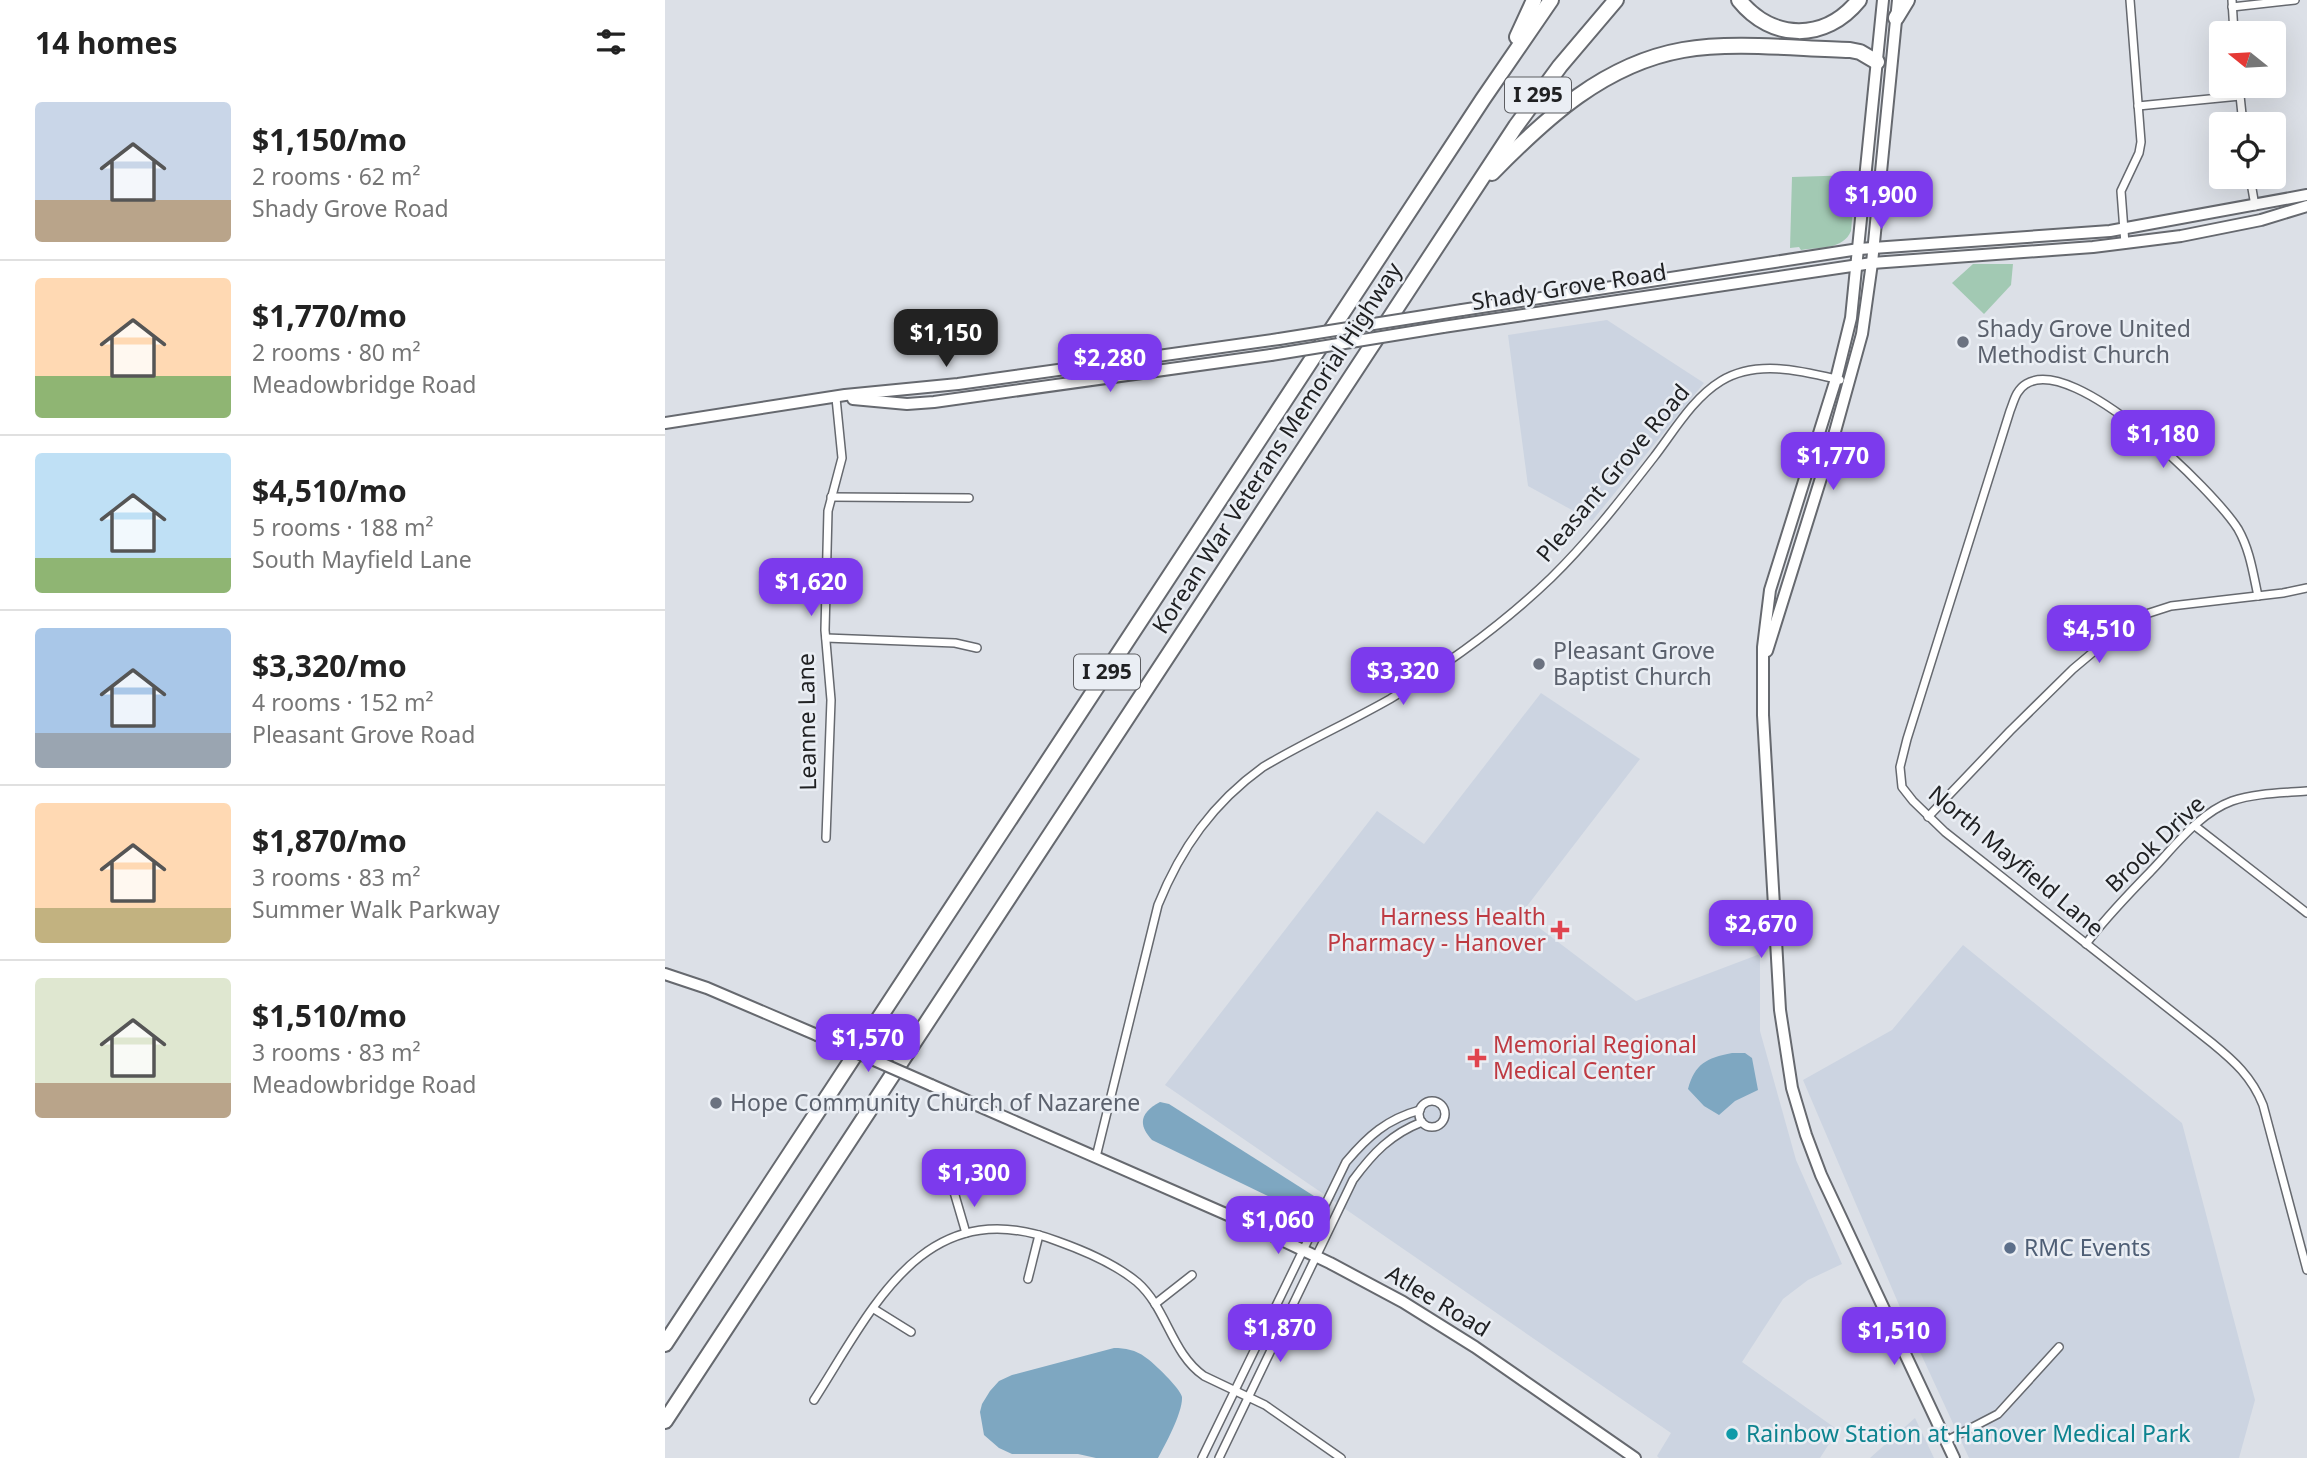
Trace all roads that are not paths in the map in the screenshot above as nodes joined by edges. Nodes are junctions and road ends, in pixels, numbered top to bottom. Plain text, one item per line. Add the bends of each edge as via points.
1 (1534, 0) edge
2 (1551, 0) edge
3 (1616, 0) edge
4 (1739, 0) edge
5 (1859, 0) edge
6 (1883, 0) edge
7 (1898, 0) edge
8 (1907, 0) edge
9 (2130, 0) edge
10 (2295, 0) edge
11 (2232, 4) edge
12 (1896, 18) junction
13 (1877, 62) junction
14 (1501, 72) junction
15 (2220, 98) edge
16 (2138, 106) junction
17 (2253, 189) edge
18 (2307, 195) edge
19 (1470, 197) junction
20 (2255, 205) junction
21 (2307, 206) edge
22 (2123, 229) junction
23 (2125, 244) junction
24 (1874, 247) junction
25 (1859, 249) junction
26 (1872, 263) junction
27 (1857, 265) junction
28 (1126, 359) junction
29 (1127, 375) junction
30 (1836, 379) junction
31 (1850, 383) junction
32 (836, 398) junction
33 (665, 423) edge
34 (831, 497) junction
35 (969, 498) dead end
36 (2307, 588) edge
37 (2257, 596) junction
38 (826, 638) junction
39 (977, 648) dead end
40 (1762, 667) junction
41 (2307, 791) edge
42 (1929, 817) junction
43 (2195, 826) junction
44 (826, 838) dead end
45 (2307, 913) edge
46 (2086, 944) junction
47 (665, 974) edge
48 (1420, 1111) junction
49 (1422, 1122) junction
50 (1097, 1157) junction
51 (954, 1192) dead end
52 (967, 1233) junction
53 (1039, 1234) junction
54 (1302, 1250) junction
55 (1316, 1256) junction
56 (2307, 1270) edge
57 (1192, 1275) dead end
58 (1028, 1279) dead end
59 (1155, 1304) junction
60 (874, 1308) junction
61 (911, 1332) dead end
62 (665, 1344) edge
63 (2059, 1347) dead end
64 (1235, 1391) junction
65 (1249, 1398) junction
66 (814, 1400) dead end
67 (665, 1421) edge
68 (1946, 1441) junction
69 (1202, 1458) edge
70 (1219, 1458) edge
71 (1342, 1458) edge
72 (1635, 1458) edge
73 (1954, 1458) edge

1 - 14 highway
2 - 14 highway, Korean War Veterans Memorial Highway / I 295
3 - 19 highway, Korean War Veterans Memorial Highway / I 295 via 1535,99
4 - 5 highway via 1763,22 1783,30 1804,31 1837,20
6 - 13 main road
7 - 12 main road
8 - 12 highway
9 - 16 street
10 - 11 street
12 - 24 main road
13 - 19 highway via 1855,51 1726,47 1683,50 1638,62 1598,82 1556,112
13 - 25 main road
14 - 62 highway, Korean War Veterans Memorial Highway / I 295
15 - 16 street
16 - 22 street via 2140,148 2121,191
17 - 20 street
18 - 20 main road, Shady Grove Road
19 - 67 highway, Korean War Veterans Memorial Highway / I 295
20 - 22 main road, Shady Grove Road
21 - 23 main road, Shady Grove Road via 2212,231
22 - 23 street
22 - 24 main road, Shady Grove Road
23 - 26 main road, Shady Grove Road
24 - 25 main road, Shady Grove Road
24 - 26 main road
25 - 27 main road
25 - 28 main road, Shady Grove Road, bridge
26 - 27 main road, Shady Grove Road
26 - 31 main road
27 - 29 main road, Shady Grove Road, bridge
27 - 30 main road
28 - 29 main road
28 - 32 main road, Shady Grove Road
29 - 32 main road, Shady Grove Road via 934,402
30 - 31 street, Pleasant Grove Road
30 - 40 main road via 1770,590
30 - 50 street, Pleasant Grove Road via 1767,368 1721,382 1702,396 1575,552 1515,610 1469,647 1390,698 1263,767 1215,809 1188,844 1158,905
31 - 40 main road
32 - 33 main road, Shady Grove Road
32 - 34 street, Leanne Lane via 842,458
34 - 35 street
34 - 38 street, Leanne Lane
36 - 37 street
37 - 42 street via 2171,606 2129,622 2073,669
37 - 42 street, North Mayfield Lane via 2237,528 2142,431 2083,391 2053,381 2027,383 2010,411 1900,767 1905,793
38 - 39 street via 955,643
38 - 44 street, Leanne Lane via 831,700
40 - 68 main road via 1780,1010 1792,1088 1821,1175
41 - 43 street, Brook Drive via 2231,801
42 - 46 street, North Mayfield Lane
43 - 45 street
43 - 46 street, Brook Drive
46 - 56 street, North Mayfield Lane via 2212,1043 2252,1081 2263,1105
47 - 50 main road, Atlee Road, bridge via 708,988
48 - 49 street
48 - 49 street via 1433,1101 1445,1111 1438,1125
48 - 54 street via 1387,1123 1358,1148 1338,1177
49 - 55 street via 1393,1136 1365,1163 1344,1195
50 - 54 main road, Atlee Road
51 - 52 street
52 - 53 street via 994,1229
52 - 60 street via 915,1258
53 - 58 street
53 - 59 street via 1119,1269
54 - 55 main road, Atlee Road
54 - 64 street
55 - 65 street
55 - 72 main road, Atlee Road via 1475,1347
57 - 59 street
59 - 64 street via 1188,1362 1204,1377
60 - 61 street
60 - 66 street
63 - 68 street via 1998,1414
64 - 65 street
64 - 69 street
65 - 70 street
65 - 71 street
68 - 73 main road

